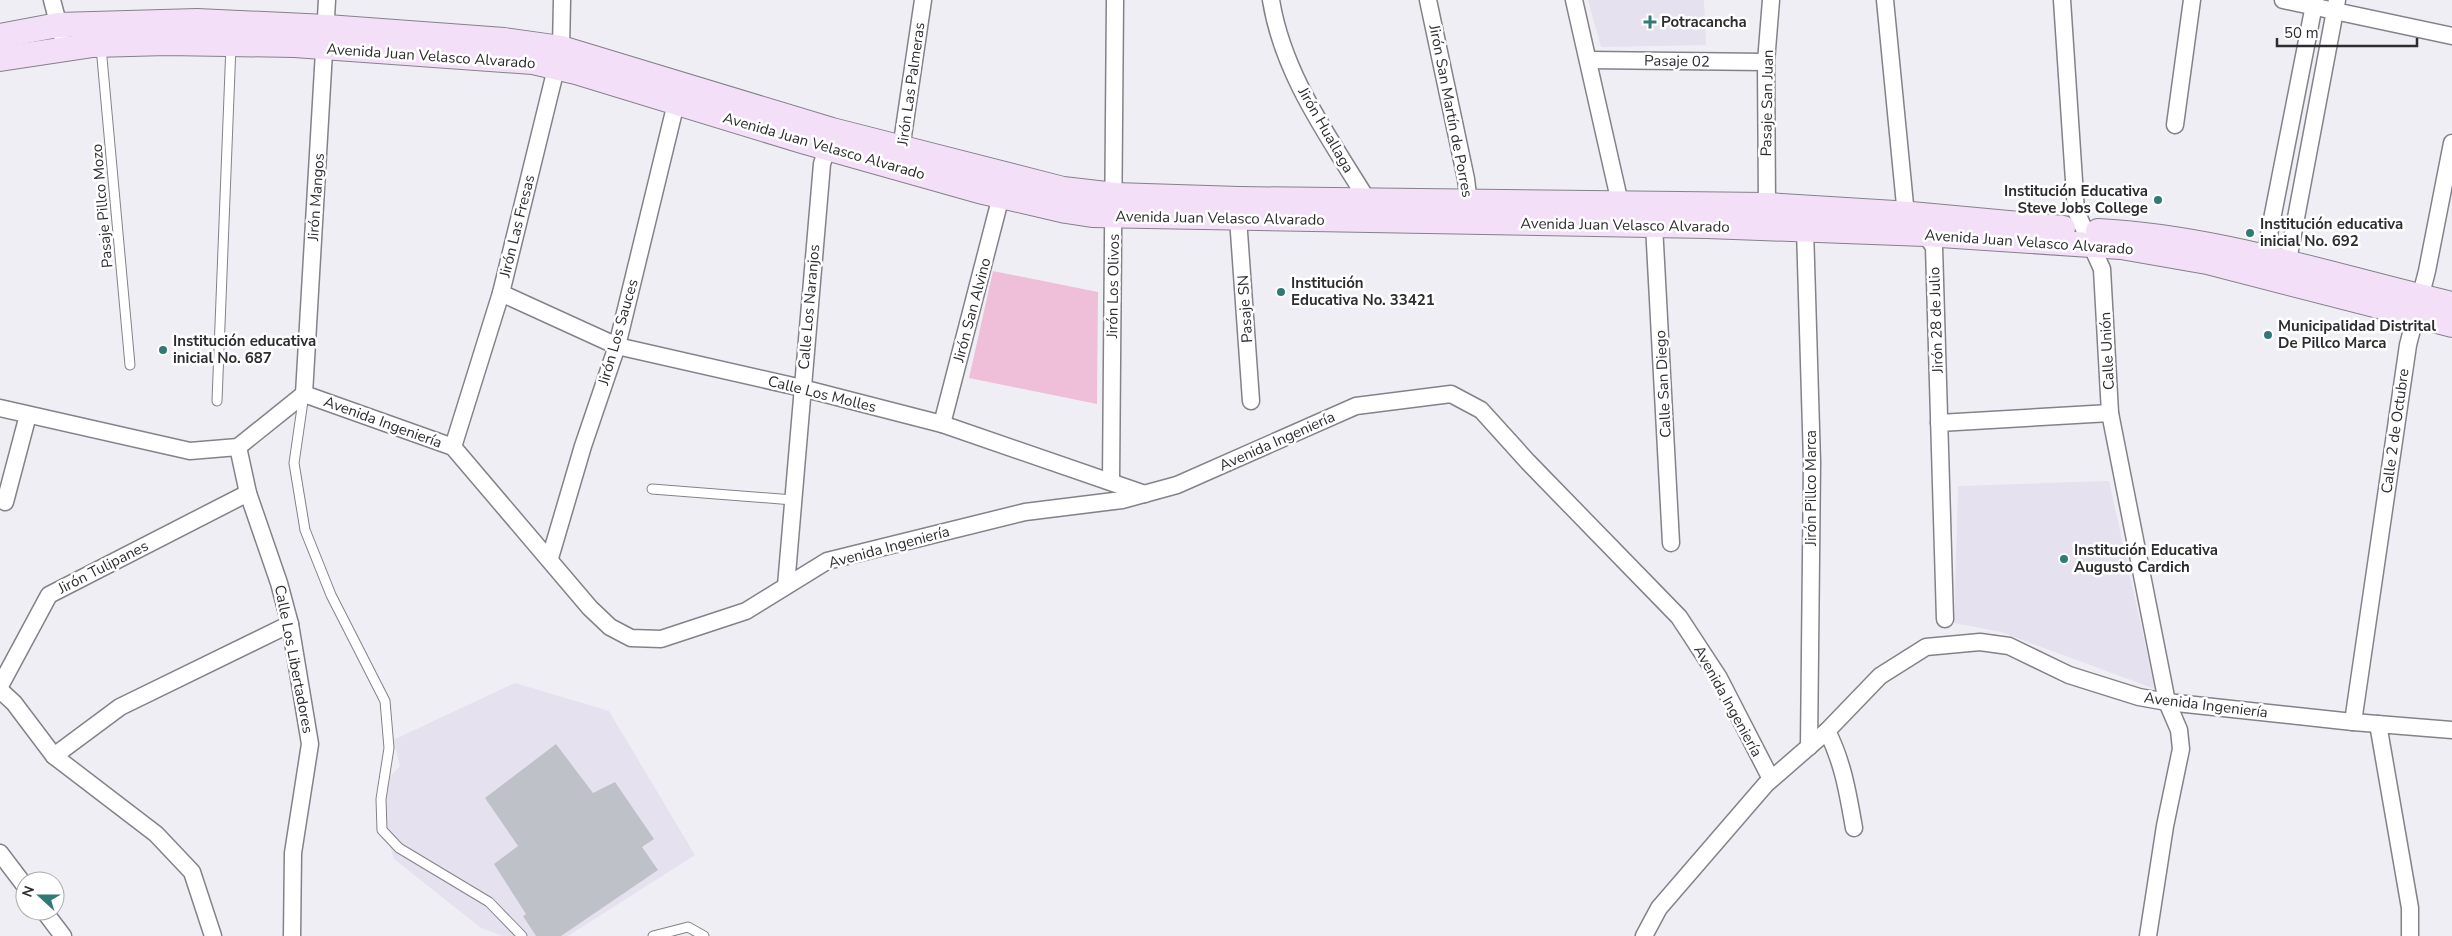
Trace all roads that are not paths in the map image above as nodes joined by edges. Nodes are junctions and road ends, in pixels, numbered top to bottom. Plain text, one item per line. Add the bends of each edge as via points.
1 (52, 0) edge
2 (327, 0) edge
3 (562, 0) edge
4 (923, 0) edge
5 (1115, 0) edge
6 (1271, 0) edge
7 (1428, 0) edge
8 (1574, 0) edge
9 (1771, 0) edge
10 (1885, 0) edge
11 (2062, 0) edge
12 (2192, 0) edge
13 (2283, 0) edge
14 (2315, 3) edge
15 (2336, 5) edge
16 (58, 25) junction
17 (0, 36) edge
18 (2452, 36) edge
19 (326, 37) junction
20 (231, 44) junction
21 (101, 45) junction
22 (64, 48) junction
23 (558, 58) junction
24 (0, 59) edge
25 (1588, 60) junction
26 (1766, 62) junction
27 (676, 103) junction
28 (2175, 125) dead end
29 (2452, 143) edge
30 (827, 148) junction
31 (900, 158) junction
32 (2450, 166) edge
33 (1002, 196) junction
34 (1368, 201) junction
35 (1114, 205) junction
36 (1767, 205) junction
37 (1470, 212) junction
38 (1911, 214) junction
39 (1622, 215) junction
40 (1238, 218) junction
41 (1654, 225) junction
42 (1805, 229) junction
43 (1925, 234) junction
44 (2089, 238) junction
45 (2262, 266) junction
46 (2286, 272) junction
47 (501, 293) junction
48 (2452, 304) edge
49 (2418, 306) junction
50 (2452, 325) edge
51 (617, 346) junction
52 (130, 365) dead end
53 (802, 388) junction
54 (304, 394) junction
55 (1251, 401) dead end
56 (217, 402) dead end
57 (0, 408) edge
58 (2110, 413) junction
59 (28, 415) junction
60 (1939, 423) junction
61 (942, 424) junction
62 (238, 447) junction
63 (453, 447) junction
64 (1111, 482) junction
65 (652, 489) dead end
66 (248, 493) junction
67 (1145, 494) junction
68 (793, 500) junction
69 (5, 502) dead end
70 (1671, 542) dead end
71 (550, 558) junction
72 (786, 586) junction
73 (1945, 619) dead end
74 (290, 624) junction
75 (0, 686) edge
76 (0, 690) edge
77 (2167, 702) junction
78 (2353, 722) junction
79 (2378, 724) junction
80 (2452, 730) edge
81 (1827, 731) junction
82 (1808, 747) junction
83 (54, 756) junction
84 (1771, 779) junction
85 (1854, 828) dead end
86 (0, 853) edge
87 (15, 873) edge
88 (52, 921) edge
89 (63, 936) edge
90 (213, 936) edge
91 (292, 936) edge
92 (522, 936) edge
93 (652, 936) edge
94 (704, 936) edge
95 (1644, 936) edge
96 (2148, 936) edge
97 (2410, 936) edge

1 - 16 street
2 - 19 street, Jirón Mangos
3 - 23 street, Jirón Las Fresas
4 - 31 street, Jirón Las Palmeras
5 - 35 street, Jirón Los Olivos
6 - 34 street, Jirón Huallaga via 1275,27 1303,95
7 - 37 street, Jirón San Martín de Porres
8 - 25 street
9 - 26 street, Pasaje San Juan
10 - 38 street, Jirón 28 de Julio via 1905,205
11 - 44 street, Calle Unión via 2076,211
12 - 28 street
13 - 14 street
14 - 15 street
14 - 45 street
15 - 18 street
15 - 46 street
16 - 17 street, Avenida Juan Velasco Alvarado
16 - 19 street, Avenida Juan Velasco Alvarado via 197,21
16 - 22 street
19 - 20 street, Avenida Juan Velasco Alvarado
19 - 23 street, Avenida Juan Velasco Alvarado via 504,40
19 - 54 street, Jirón Mangos
20 - 21 street, Avenida Juan Velasco Alvarado
20 - 56 lane
21 - 22 street, Avenida Juan Velasco Alvarado
21 - 52 lane, Pasaje Pillco Mozo
22 - 24 street, Avenida Juan Velasco Alvarado
23 - 27 street, Avenida Juan Velasco Alvarado
23 - 31 street, Avenida Juan Velasco Alvarado via 832,130
23 - 47 street, Jirón Las Fresas
25 - 26 street, Pasaje 02
25 - 39 street
26 - 36 street, Pasaje San Juan
27 - 30 street, Avenida Juan Velasco Alvarado
27 - 51 street, Jirón Los Sauces
29 - 32 street, Calle 2 de Octubre
30 - 31 street, Avenida Juan Velasco Alvarado
30 - 53 street, Calle Los Naranjos via 822,164
31 - 33 street, Avenida Juan Velasco Alvarado
31 - 35 street, Avenida Juan Velasco Alvarado via 1063,189
32 - 49 street, Calle 2 de Octubre
33 - 35 street, Avenida Juan Velasco Alvarado via 1066,211
33 - 61 street, Jirón San Alvino
34 - 35 street, Avenida Juan Velasco Alvarado
34 - 37 street, Avenida Juan Velasco Alvarado
35 - 40 street, Avenida Juan Velasco Alvarado
35 - 64 street, Jirón Los Olivos
36 - 38 street, Avenida Juan Velasco Alvarado
36 - 39 street, Avenida Juan Velasco Alvarado
37 - 39 street, Avenida Juan Velasco Alvarado
37 - 40 street, Avenida Juan Velasco Alvarado
38 - 43 street, Jirón 28 de Julio
38 - 44 street, Avenida Juan Velasco Alvarado
39 - 41 street, Avenida Juan Velasco Alvarado
40 - 55 street, Pasaje SN
41 - 42 street, Avenida Juan Velasco Alvarado
41 - 70 street, Calle San Diego
42 - 43 street, Avenida Juan Velasco Alvarado
42 - 82 street, Jirón Pillco Marca via 1812,462
43 - 44 street, Avenida Juan Velasco Alvarado
43 - 60 street, Jirón 28 de Julio via 1934,247
44 - 45 street, Avenida Juan Velasco Alvarado via 2134,232 2202,243
44 - 58 street, Calle Unión via 2102,269
45 - 46 street, Avenida Juan Velasco Alvarado
46 - 49 street, Avenida Juan Velasco Alvarado
47 - 51 street, Calle Los Molles
47 - 63 street, Jirón Las Fresas
48 - 49 street, Avenida Juan Velasco Alvarado
49 - 50 street, Avenida Juan Velasco Alvarado
49 - 78 street, Calle 2 de Octubre via 2408,345
51 - 53 street, Calle Los Molles
51 - 71 street, Jirón Los Sauces
53 - 61 street, Calle Los Molles
53 - 68 street, Calle Los Naranjos
54 - 62 street, Avenida Ingeniería
54 - 63 street, Avenida Ingeniería
54 - 92 lane via 294,462 305,530 332,595 386,701 389,748 381,799 382,830 399,848 489,902
57 - 59 street
58 - 60 street
58 - 77 street, Calle Unión
59 - 62 street via 190,451
59 - 69 street
60 - 73 street, Jirón 28 de Julio
61 - 64 street, Calle Los Molles
62 - 66 street, Calle Los Libertadores
63 - 71 street, Avenida Ingeniería
64 - 67 street, Calle Los Molles
65 - 68 lane
66 - 74 street, Calle Los Libertadores via 280,583
66 - 75 street, Jirón Tulipanes via 49,595
67 - 72 street, Avenida Ingeniería via 1122,500 1025,512 827,561
67 - 84 street, Avenida Ingeniería via 1177,486 1356,406 1451,394 1481,410 1679,617 1719,678
68 - 72 street, Calle Los Naranjos
71 - 72 street, Avenida Ingeniería via 610,628 631,638 661,639 746,611
74 - 83 street via 120,707
74 - 91 street, Calle Los Libertadores via 310,744 293,853
76 - 83 street via 14,703
77 - 78 street, Avenida Ingeniería
77 - 81 street, Avenida Ingeniería via 2139,697 2069,675 2010,646 1980,642 1926,647 1880,676
77 - 96 street, Calle Unión via 2179,730 2182,749 2165,826
78 - 79 street, Avenida Ingeniería
79 - 80 street, Avenida Ingeniería
79 - 97 street via 2410,908
81 - 82 street, Avenida Ingeniería
81 - 85 street via 1843,769
82 - 84 street, Avenida Ingeniería
83 - 90 street via 156,834 192,872
84 - 95 street via 1659,908
86 - 87 street
88 - 89 street
93 - 94 lane via 688,927

